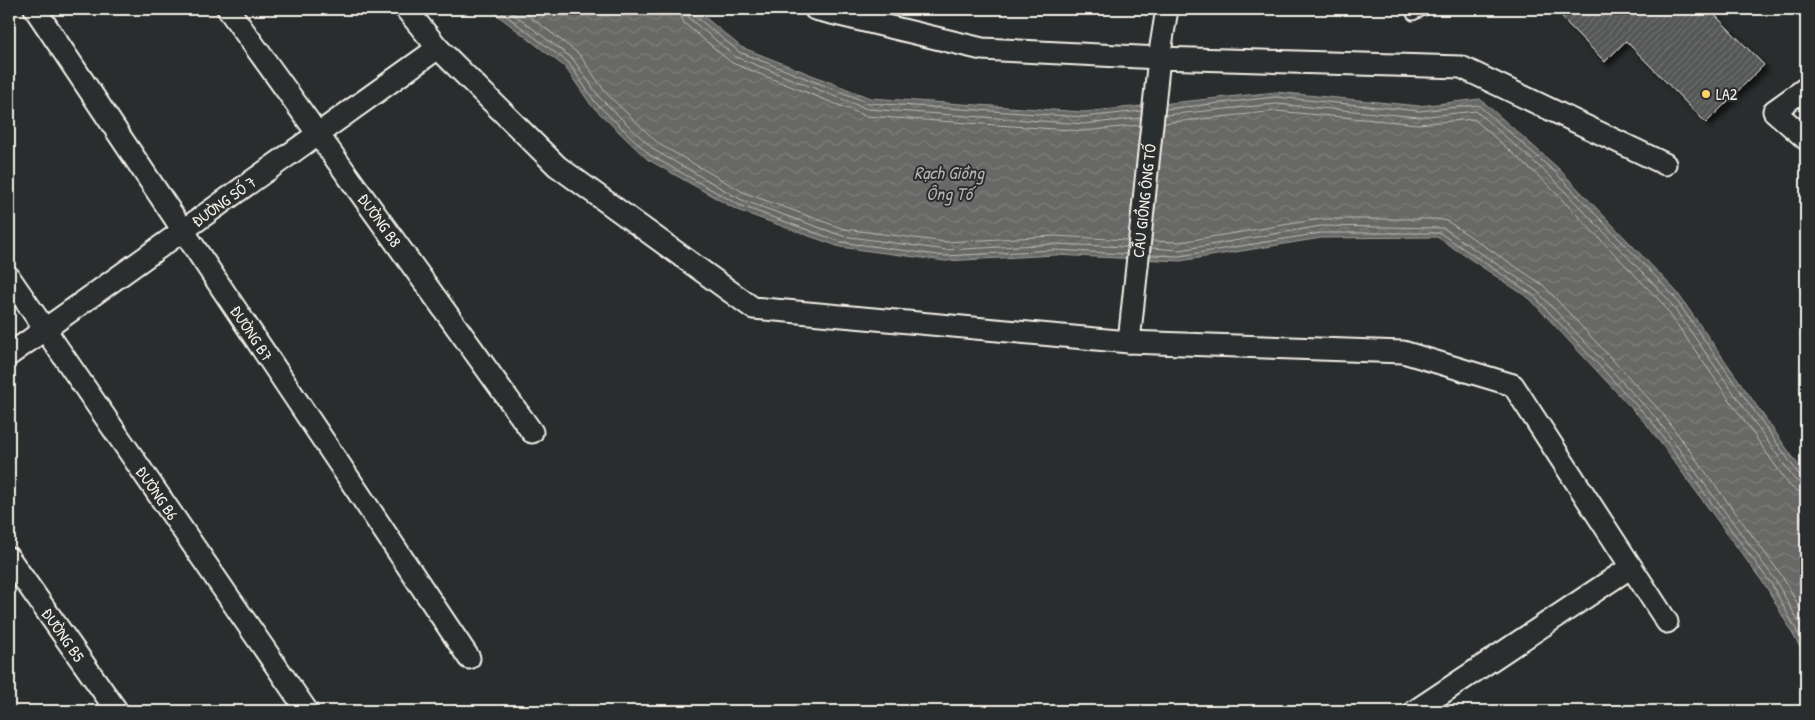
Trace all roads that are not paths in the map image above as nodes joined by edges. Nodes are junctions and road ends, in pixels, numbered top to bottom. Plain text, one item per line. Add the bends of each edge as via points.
1 (35, 9) edge
2 (228, 9) edge
3 (406, 9) edge
4 (815, 9) edge
5 (1167, 9) edge
6 (1424, 9) edge
7 (1413, 14) dead end
8 (438, 48) junction
9 (1160, 58) junction
10 (1806, 88) edge
11 (318, 134) junction
12 (1806, 139) edge
13 (1665, 164) dead end
14 (183, 230) junction
15 (9, 277) edge
16 (45, 329) junction
17 (1129, 342) junction
18 (9, 355) edge
19 (532, 432) dead end
20 (9, 558) edge
21 (1631, 568) junction
22 (1667, 622) dead end
23 (469, 658) dead end
24 (117, 711) edge
25 (307, 711) edge
26 (1415, 711) edge

1 - 14 street, ĐƯỜNG B7
2 - 11 street, ĐƯỜNG B8
3 - 8 street
4 - 9 street via 982,49
5 - 9 street, CẦU GIỒNG ÔNG TỐ
6 - 7 lane
8 - 11 street, ĐƯỜNG SỐ 7
8 - 17 street via 557,166 753,308
9 - 13 street via 1461,66
9 - 17 street, CẦU GIỒNG ÔNG TỐ
10 - 12 street via 1774,111
11 - 14 street, ĐƯỜNG SỐ 7
11 - 19 street, ĐƯỜNG B8
14 - 16 street, ĐƯỜNG SỐ 7
14 - 23 street, ĐƯỜNG B7
15 - 16 street, ĐƯỜNG B6
16 - 18 street, ĐƯỜNG SỐ 7
16 - 25 street, ĐƯỜNG B6
17 - 21 street via 1403,352 1513,385
20 - 24 street, ĐƯỜNG B5
21 - 22 street
21 - 26 street

